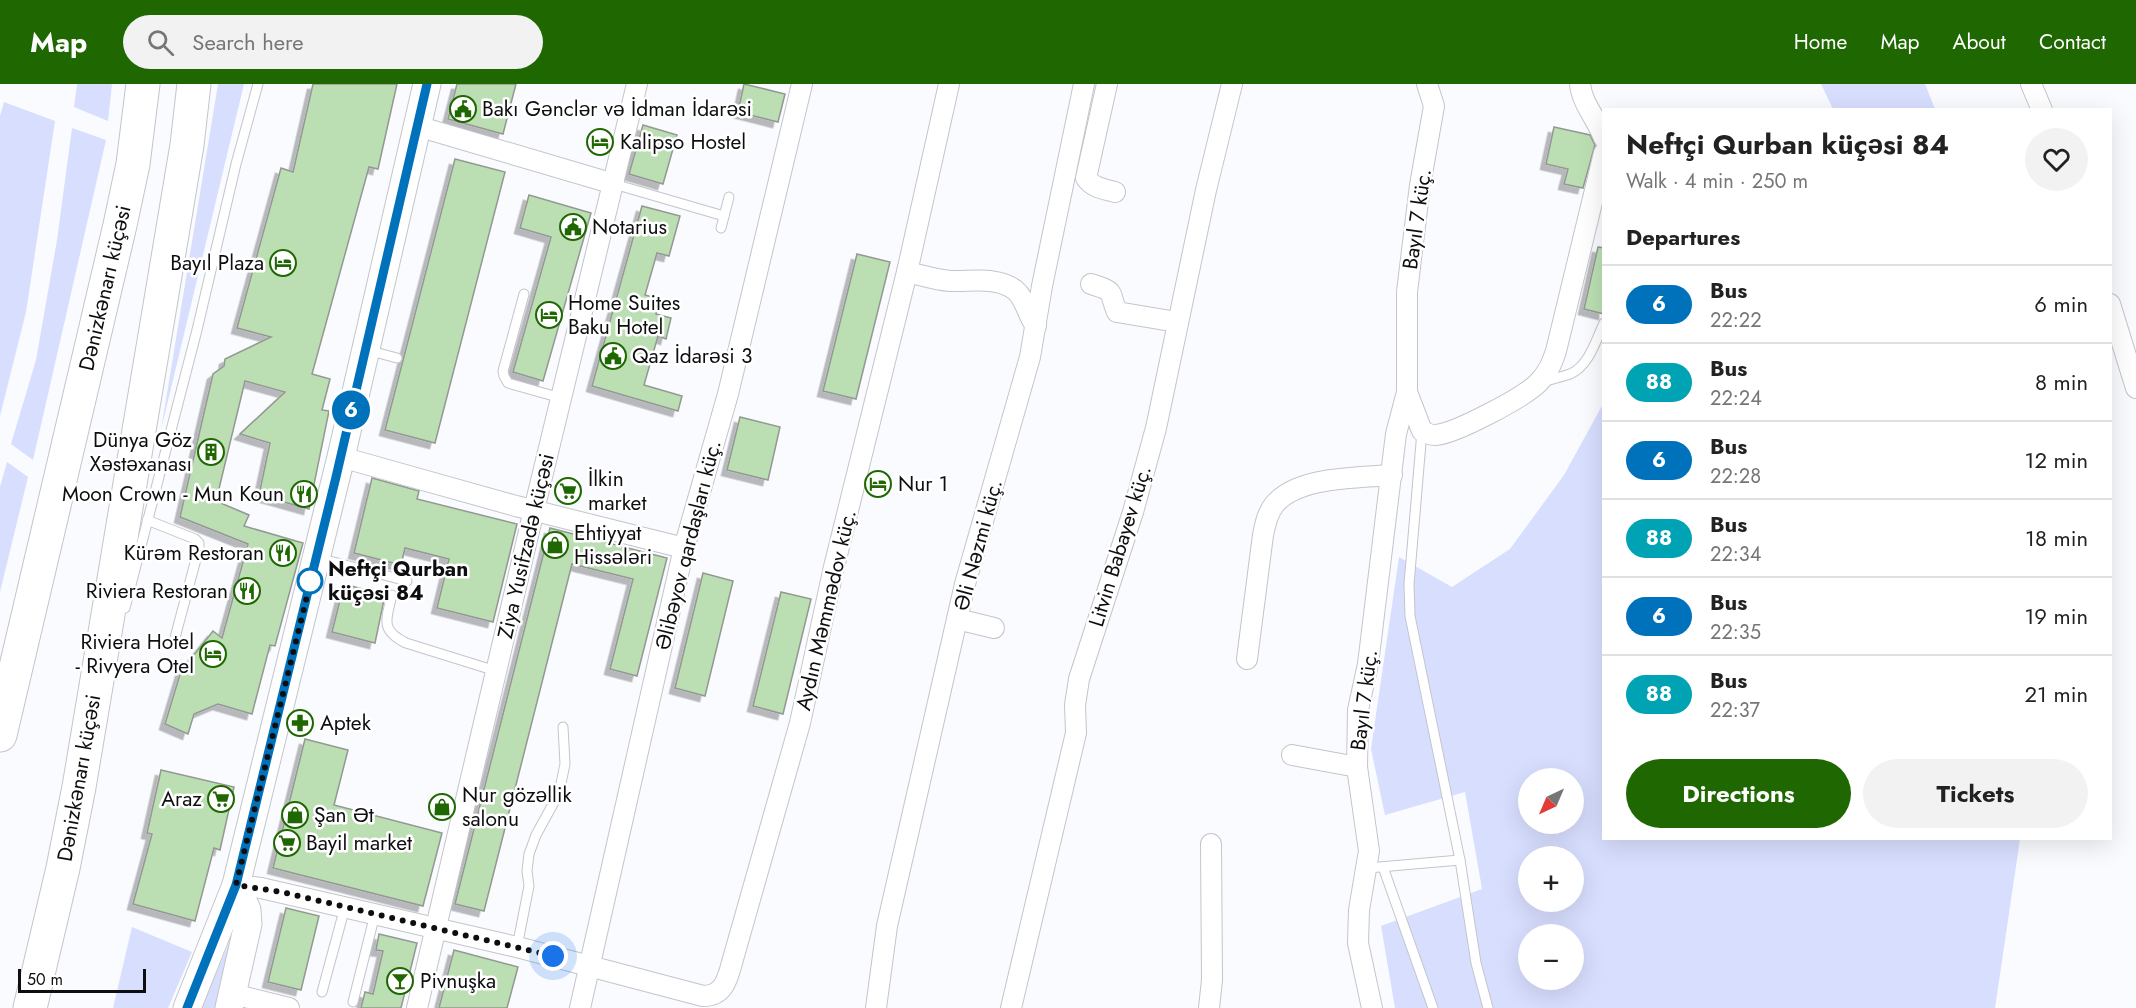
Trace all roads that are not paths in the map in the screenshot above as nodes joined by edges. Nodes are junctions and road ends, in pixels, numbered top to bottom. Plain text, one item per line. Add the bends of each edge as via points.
1 (143, 84) edge
2 (194, 84) edge
3 (258, 84) edge
4 (427, 84) edge
5 (637, 84) edge
6 (802, 84) edge
7 (949, 84) edge
8 (1084, 84) edge
9 (1107, 84) edge
10 (1232, 84) edge
11 (1427, 84) edge
12 (1580, 84) edge
13 (2031, 84) edge
14 (2041, 108) edge
15 (417, 126) junction
16 (1602, 133) edge
17 (1602, 161) edge
18 (614, 184) junction
19 (1115, 192) dead end
20 (729, 197) dead end
21 (724, 216) junction
22 (721, 228) dead end
23 (908, 272) junction
24 (1091, 284) dead end
25 (524, 294) dead end
26 (2112, 310) edge
27 (1177, 322) junction
28 (1036, 327) junction
29 (1602, 327) edge
30 (364, 349) junction
31 (397, 358) dead end
32 (1538, 384) junction
33 (2136, 388) edge
34 (1407, 392) junction
35 (561, 398) junction
36 (1422, 430) junction
37 (341, 457) junction
38 (1392, 475) junction
39 (534, 510) junction
40 (147, 520) junction
41 (684, 548) junction
42 (316, 558) junction
43 (407, 580) dead end
44 (392, 595) dead end
45 (123, 613) dead end
46 (957, 619) junction
47 (994, 628) dead end
48 (173, 645) dead end
49 (1247, 659) dead end
50 (109, 671) dead end
51 (496, 671) junction
52 (563, 727) dead end
53 (0, 735) edge
54 (1292, 755) dead end
55 (1357, 766) junction
56 (79, 787) junction
57 (1211, 844) dead end
58 (1460, 860) junction
59 (1375, 868) junction
60 (236, 885) junction
61 (345, 907) junction
62 (375, 914) junction
63 (436, 928) junction
64 (517, 947) junction
65 (590, 966) junction
66 (322, 992) dead end
67 (231, 1001) edge
68 (353, 1002) dead end
69 (30, 1008) edge
70 (186, 1008) edge
71 (289, 1008) edge
72 (417, 1008) edge
73 (580, 1008) edge
74 (876, 1008) edge
75 (1011, 1008) edge
76 (1209, 1008) edge
77 (1372, 1008) edge
78 (1432, 1008) edge
79 (1488, 1008) edge

1 - 53 highway, Dənizkənarı küçəsi via 125,205
2 - 56 highway, Dənizkənarı küçəsi via 187,146
3 - 40 lane
4 - 15 street
5 - 18 street, Ziya Yusifzadə küçəsi
6 - 41 street, Əlibəyov qardaşları küç. via 728,393
7 - 23 street, Aydın Məmmədov küç.
8 - 28 street, Əli Nəzmi küç.
9 - 19 street via 1086,178 1096,187
10 - 27 street, Litvin Babayev küç.
11 - 34 street, Bayıl 7 küç. via 1434,106 1407,292
12 - 16 street via 1584,101
13 - 14 street
15 - 18 street
15 - 30 street
17 - 32 street via 1556,351 1551,367
18 - 21 lane
18 - 35 street, Ziya Yusifzadə küçəsi
20 - 21 lane
21 - 22 lane
23 - 28 street via 948,280 999,283 1023,299
23 - 65 street, Aydın Məmmədov küç. via 794,743 726,983 720,992 703,996
24 - 27 street via 1112,293 1117,312
25 - 35 lane via 504,376 508,382
26 - 33 street
27 - 75 street, Litvin Babayev küç. via 1156,428 1133,512 1079,679 1074,705 1076,733
28 - 46 street, Əli Nəzmi küç. via 1026,377
29 - 32 lane via 1580,367
30 - 31 lane
30 - 37 street
32 - 36 street via 1458,428 1436,435
34 - 36 street, Bayıl 7 küç.
34 - 38 street, Bayıl 7 küç. via 1396,434
35 - 39 street, Ziya Yusifzadə küçəsi
36 - 58 lane via 1409,584 1410,616
37 - 39 street
37 - 42 street
38 - 49 street via 1314,483 1282,496 1272,507 1263,535
38 - 55 street, Bayıl 7 küç. via 1368,664 1358,710
39 - 41 street
39 - 51 street, Ziya Yusifzadə küçəsi
40 - 45 lane
40 - 48 lane via 199,543
41 - 65 street, Əlibəyov qardaşları küç.
42 - 43 lane
42 - 60 street
44 - 51 lane via 386,623 398,639
46 - 47 street
46 - 74 street, Əli Nəzmi küç. via 888,927
50 - 56 lane
51 - 63 street, Ziya Yusifzadə küçəsi
52 - 64 lane via 565,764 560,793 529,854 529,886
54 - 55 street
55 - 59 street, Bayıl 7 küç.
56 - 69 highway, Dənizkənarı küçəsi
57 - 76 street
58 - 59 lane
58 - 79 lane via 1476,963
59 - 77 street, Bayıl 7 küç. via 1359,910 1358,943
59 - 78 lane
60 - 61 street
60 - 67 street via 248,910 248,924
60 - 70 street
61 - 62 street
61 - 66 lane
62 - 63 street
62 - 68 lane
63 - 64 street
63 - 72 street, Ziya Yusifzadə küçəsi
64 - 65 street
65 - 73 street, Əlibəyov qardaşları küç.
67 - 71 street

